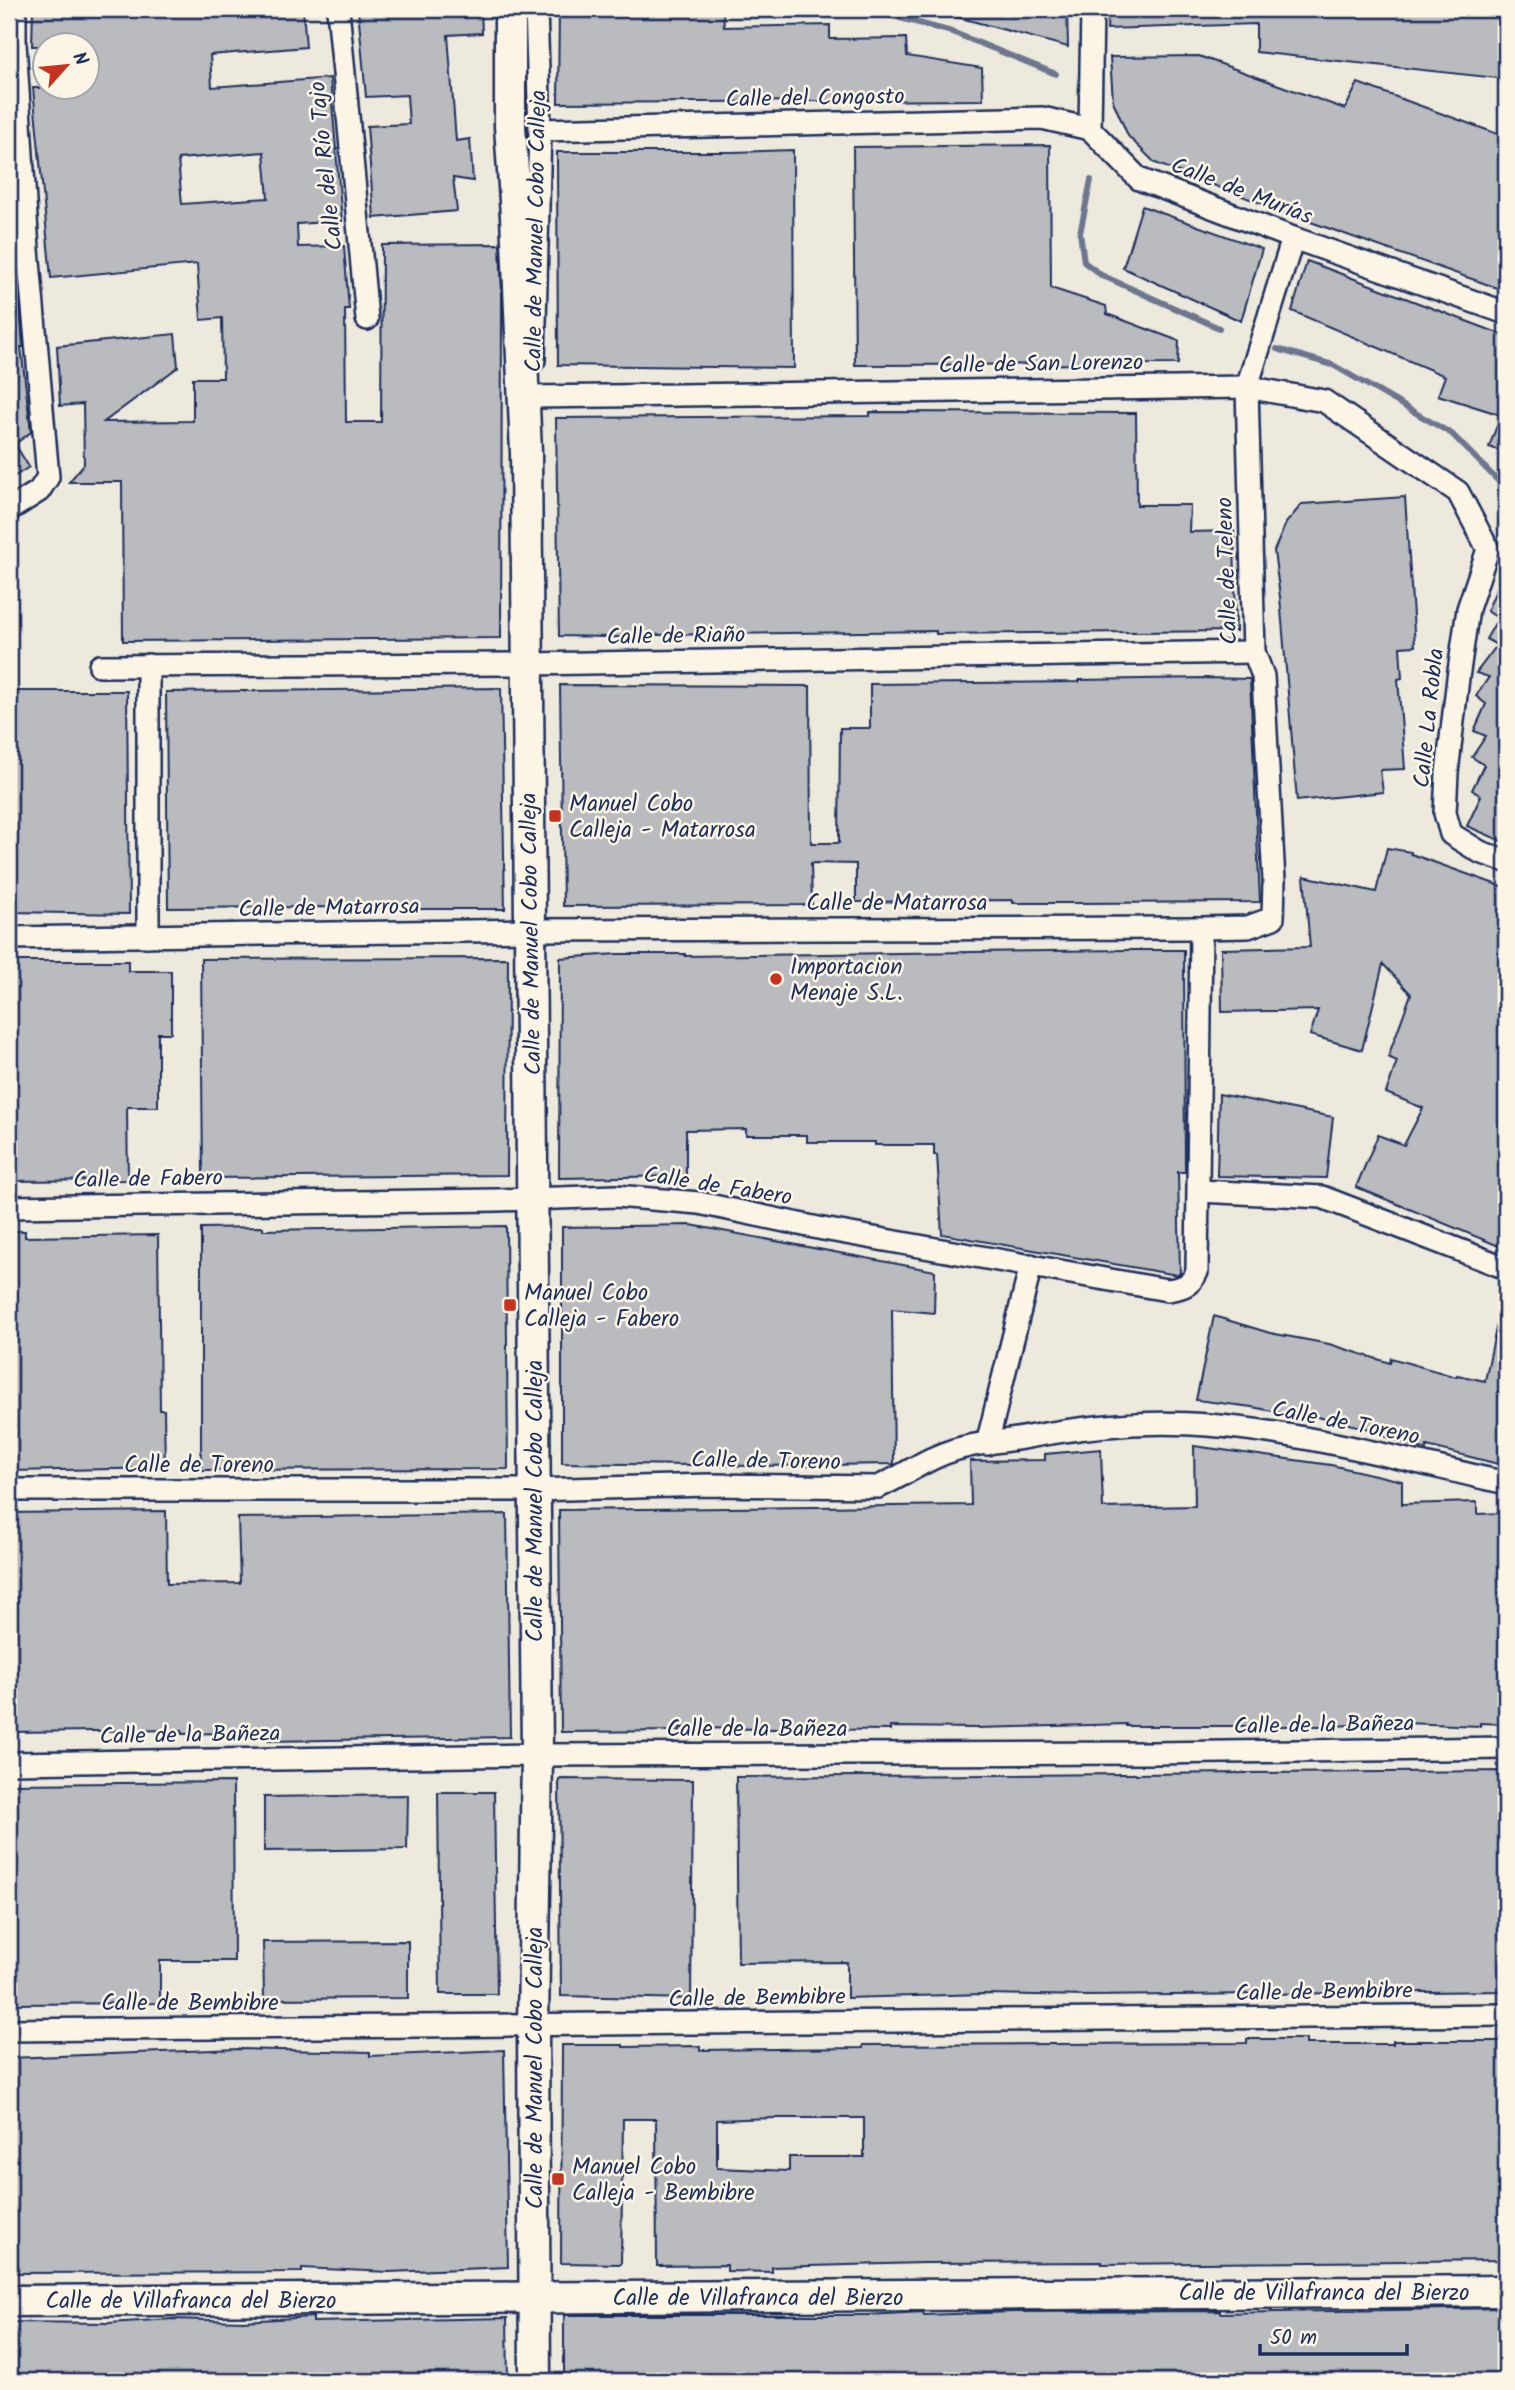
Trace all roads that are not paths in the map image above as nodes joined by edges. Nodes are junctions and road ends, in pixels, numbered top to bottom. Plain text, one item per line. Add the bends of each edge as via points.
1 (15, 9) edge
2 (338, 9) edge
3 (510, 9) edge
4 (536, 9) edge
5 (1092, 9) edge
6 (1090, 128) junction
7 (540, 130) junction
8 (1293, 238) junction
9 (28, 250) junction
10 (9, 263) edge
11 (1506, 313) edge
12 (367, 319) dead end
13 (1247, 387) junction
14 (532, 397) junction
15 (526, 453) junction
16 (9, 510) edge
17 (1488, 549) joint
18 (1254, 652) junction
19 (528, 664) junction
20 (148, 665) junction
21 (100, 666) dead end
22 (1506, 861) edge
23 (1201, 928) junction
24 (530, 930) junction
25 (148, 936) junction
26 (9, 938) edge
27 (1199, 1191) junction
28 (533, 1199) junction
29 (9, 1207) edge
30 (1031, 1265) junction
31 (1506, 1268) edge
32 (987, 1444) junction
33 (1506, 1483) edge
34 (9, 1490) edge
35 (533, 1490) junction
36 (1506, 1748) edge
37 (537, 1755) junction
38 (9, 1763) edge
39 (1506, 2015) edge
40 (533, 2026) junction
41 (9, 2030) edge
42 (1506, 2291) edge
43 (534, 2298) junction
44 (9, 2301) edge
45 (535, 2381) edge

1 - 9 street
2 - 12 street, Calle del Río Tajo
3 - 15 street, Calle de Manuel Cobo Calleja via 510,126
4 - 7 street, Calle de Manuel Cobo Calleja
5 - 6 street
6 - 7 street, Calle del Congosto via 1042,118
6 - 8 street, Calle de Murías via 1139,179
7 - 14 street, Calle de Manuel Cobo Calleja
8 - 11 street, Calle de Murías
8 - 13 street, Calle de Teleno
9 - 10 street
9 - 16 street via 48,477 39,491
13 - 14 street, Calle de San Lorenzo
13 - 17 street, Calle de San Lorenzo via 1324,401 1458,492
13 - 18 street, Calle de Teleno
14 - 15 street, Calle de Manuel Cobo Calleja
15 - 19 street, Calle de Manuel Cobo Calleja
17 - 22 street, Calle La Robla via 1468,609 1445,813 1451,834
18 - 19 street, Calle de Riaño
18 - 23 street, Calle de Teleno via 1263,677 1273,918 1248,927
19 - 20 street, Calle de Riaño
19 - 24 street, Calle de Manuel Cobo Calleja
20 - 21 street, Calle de Riaño
20 - 25 street
23 - 24 street, Calle de Matarrosa
23 - 27 street
24 - 25 street, Calle de Matarrosa
24 - 28 street, Calle de Manuel Cobo Calleja
25 - 26 street, Calle de Matarrosa
27 - 30 street, Calle de Fabero via 1197,1272 1192,1283 1182,1288 1167,1290
27 - 31 street via 1322,1197
28 - 29 street, Calle de Fabero
28 - 30 street, Calle de Fabero via 616,1196 699,1203
28 - 35 street, Calle de Manuel Cobo Calleja
30 - 32 street
32 - 33 street, Calle de Toreno via 1065,1430 1208,1425 1357,1449
32 - 35 street, Calle de Toreno via 928,1458 878,1487
34 - 35 street, Calle de Toreno
35 - 37 street, Calle de Manuel Cobo Calleja
36 - 37 street, Calle de la Bañeza
37 - 38 street, Calle de la Bañeza
37 - 40 street, Calle de Manuel Cobo Calleja
39 - 40 street, Calle de Bembibre
40 - 41 street, Calle de Bembibre
40 - 43 street, Calle de Manuel Cobo Calleja
42 - 43 street, Calle de Villafranca del Bierzo
43 - 44 street, Calle de Villafranca del Bierzo
43 - 45 street, Calle de Manuel Cobo Calleja

